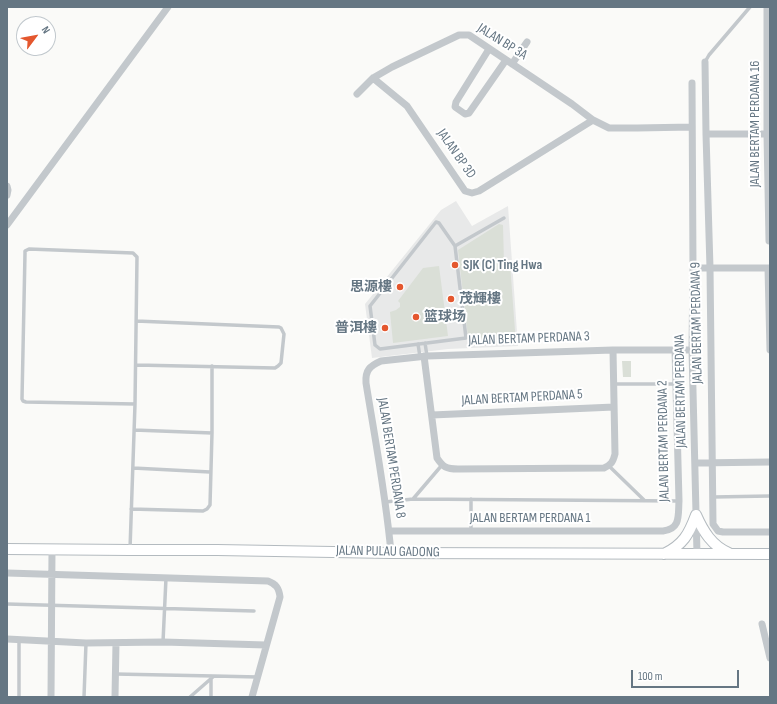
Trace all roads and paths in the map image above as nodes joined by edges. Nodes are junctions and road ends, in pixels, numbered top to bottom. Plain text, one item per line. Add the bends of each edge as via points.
1 (168, 7) edge
2 (750, 7) edge
3 (767, 7) edge
4 (527, 42) dead end
5 (489, 49) junction
6 (506, 60) junction
7 (705, 62) joint
8 (512, 64) junction
9 (373, 78) junction
10 (692, 83) dead end
11 (357, 94) dead end
12 (593, 120) junction
13 (692, 127) junction
14 (706, 134) junction
15 (769, 134) edge
16 (7, 186) edge
17 (7, 194) edge
18 (504, 218) dead end
19 (7, 225) edge
20 (769, 241) edge
21 (454, 246) junction
22 (693, 268) junction
23 (710, 268) junction
24 (769, 268) edge
25 (136, 321) junction
26 (770, 333) edge
27 (425, 343) junction
28 (418, 344) junction
29 (675, 349) junction
30 (613, 350) junction
31 (692, 350) junction
32 (770, 350) edge
33 (424, 356) junction
34 (136, 364) junction
35 (212, 366) junction
36 (370, 368) joint
37 (614, 384) junction
38 (676, 384) junction
39 (135, 404) junction
40 (614, 406) junction
41 (432, 414) junction
42 (134, 430) junction
43 (212, 433) junction
44 (770, 462) edge
45 (695, 463) junction
46 (712, 463) junction
47 (611, 464) junction
48 (442, 465) junction
49 (133, 468) junction
50 (210, 472) junction
51 (770, 496) edge
52 (712, 497) junction
53 (413, 499) junction
54 (471, 499) junction
55 (644, 500) junction
56 (679, 501) junction
57 (385, 502) junction
58 (131, 509) junction
59 (696, 515) junction
60 (671, 530) joint
61 (389, 531) junction
62 (471, 531) junction
63 (770, 532) edge
64 (7, 549) edge
65 (52, 550) junction
66 (130, 550) junction
67 (391, 553) junction
68 (767, 553) edge
69 (664, 554) junction
70 (697, 554) junction
71 (733, 554) junction
72 (7, 574) edge
73 (52, 574) junction
74 (166, 577) junction
75 (7, 604) edge
76 (52, 605) junction
77 (165, 608) junction
78 (254, 611) dead end
79 (762, 624) dead end
80 (7, 639) edge
81 (19, 639) junction
82 (51, 641) junction
83 (116, 642) junction
84 (163, 642) junction
85 (86, 643) junction
86 (266, 645) junction
87 (770, 658) edge
88 (115, 674) junction
89 (213, 677) junction
90 (258, 677) junction
91 (19, 697) edge
92 (51, 697) edge
93 (84, 697) edge
94 (115, 697) edge
95 (190, 697) edge
96 (211, 697) edge
97 (252, 697) edge

1 - 19 street
2 - 7 lane via 708,55
3 - 15 street, JALAN BERTAM PERDANA 16
4 - 8 street
5 - 6 street, JALAN BP 3A
5 - 6 street via 456,102 455,107 465,114 469,113
5 - 9 street, JALAN BP 3A via 469,35 459,35
6 - 8 street, JALAN BP 3A
7 - 14 street, JALAN BERTAM PERDANA 9
8 - 12 street, JALAN BP 3A
9 - 11 street, JALAN BP 3A
9 - 12 street, JALAN BP 3D via 407,106 465,191 472,193
10 - 13 street, JALAN BERTAM PERDANA
12 - 13 street, JALAN BP 3A via 609,128
13 - 22 street, JALAN BERTAM PERDANA
14 - 15 street
14 - 23 street, JALAN BERTAM PERDANA 9
15 - 20 street, JALAN BERTAM PERDANA 16
16 - 17 street
18 - 21 lane
21 - 27 lane via 466,338
21 - 28 lane via 436,222 370,306 375,345 380,349
22 - 23 street
22 - 31 street, JALAN BERTAM PERDANA
23 - 24 street
23 - 46 street, JALAN BERTAM PERDANA 9
24 - 26 street
25 - 34 lane
25 - 35 lane via 283,330 281,363 275,368
25 - 39 lane via 138,257 135,254 29,249 25,251 23,401
26 - 32 street
27 - 28 lane
27 - 33 lane
28 - 33 lane
29 - 30 street, JALAN BERTAM PERDANA 3
29 - 31 street, JALAN BERTAM PERDANA 3
29 - 38 street, JALAN BERTAM PERDANA 2
30 - 33 street, JALAN BERTAM PERDANA 3
30 - 37 street
31 - 45 street, JALAN BERTAM PERDANA
33 - 36 street, JALAN BERTAM PERDANA 3 via 381,361
33 - 41 street
34 - 35 lane
34 - 39 lane
35 - 43 lane
36 - 57 street, JALAN BERTAM PERDANA 8 via 366,383
37 - 38 lane
37 - 40 street
38 - 56 street, JALAN BERTAM PERDANA 2
39 - 42 lane
40 - 41 street, JALAN BERTAM PERDANA 5
40 - 47 street via 615,454
41 - 48 street via 437,458
42 - 43 lane
42 - 49 lane
43 - 50 lane
44 - 46 street
45 - 46 street
45 - 59 street, JALAN BERTAM PERDANA
46 - 52 street, JALAN BERTAM PERDANA 9
47 - 48 street via 604,468 458,469 449,469
47 - 55 lane
48 - 53 lane
49 - 50 lane
49 - 58 lane
50 - 58 lane via 210,505 203,511
51 - 52 lane
52 - 63 street, JALAN BERTAM PERDANA 9 via 713,524 718,531
53 - 54 lane
53 - 57 lane
54 - 55 lane
54 - 62 lane
55 - 56 lane
56 - 60 street, JALAN BERTAM PERDANA 2 via 678,520
57 - 61 street, JALAN BERTAM PERDANA 8
58 - 66 lane
59 - 69 main road via 685,538
59 - 70 street, JALAN BERTAM PERDANA
59 - 71 main road via 712,542
60 - 62 street, JALAN BERTAM PERDANA 1
61 - 62 street, JALAN BERTAM PERDANA 1
61 - 67 street, JALAN BERTAM PERDANA 8
64 - 65 main road, JALAN PULAU GADONG
65 - 66 main road, JALAN PULAU GADONG
65 - 73 street
66 - 67 main road, JALAN PULAU GADONG
67 - 69 main road, JALAN PULAU GADONG
68 - 71 main road, JALAN PULAU GADONG
69 - 70 main road, JALAN PULAU GADONG
70 - 71 main road, JALAN PULAU GADONG
72 - 73 street
73 - 74 street
73 - 76 street
74 - 77 lane
74 - 86 street via 268,580 276,585 280,597
75 - 76 lane
76 - 77 lane
76 - 82 street
77 - 78 lane
77 - 84 lane
79 - 87 street
80 - 81 street
81 - 82 street
81 - 91 lane
82 - 85 street
82 - 92 street
83 - 84 street
83 - 85 street
83 - 88 street
84 - 86 street
85 - 93 lane
86 - 90 street
88 - 89 lane
88 - 94 street
89 - 90 lane
89 - 95 lane
89 - 96 lane
90 - 97 street

